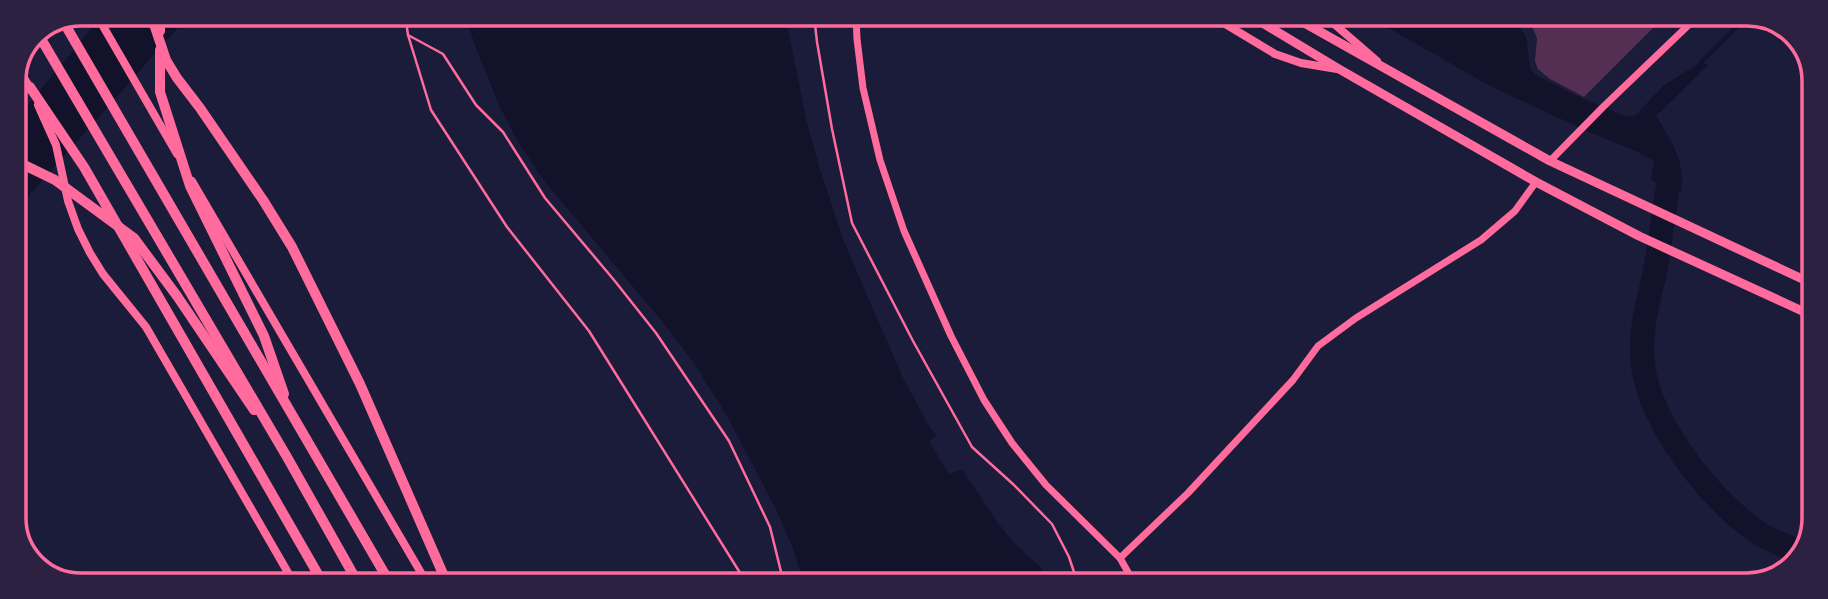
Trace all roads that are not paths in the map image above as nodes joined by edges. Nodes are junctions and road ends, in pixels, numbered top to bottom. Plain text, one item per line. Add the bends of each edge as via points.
1 (103, 26) edge
2 (155, 26) edge
3 (160, 26) edge
4 (857, 26) edge
5 (1229, 26) edge
6 (1267, 26) edge
7 (1310, 26) edge
8 (1337, 26) edge
9 (1688, 26) edge
10 (67, 28) edge
11 (43, 42) edge
12 (1339, 69) junction
13 (1388, 70) junction
14 (26, 81) edge
15 (30, 88) junction
16 (1550, 162) junction
17 (26, 166) edge
18 (1536, 182) junction
19 (1802, 279) edge
20 (1802, 311) edge
21 (291, 415) junction
22 (287, 457) junction
23 (1120, 558) junction
24 (288, 573) edge
25 (317, 573) edge
26 (352, 573) edge
27 (384, 573) edge
28 (421, 573) edge
29 (443, 573) edge
30 (1128, 573) edge

1 - 28 main road
2 - 29 highway via 177,78 292,247 360,384
3 - 21 highway via 160,92 190,186 264,336
4 - 23 street via 863,88 887,185 951,336 1012,443 1046,485
5 - 12 main road via 1275,54
6 - 12 main road
7 - 13 main road
8 - 13 main road
9 - 16 street
10 - 21 highway
11 - 22 highway
12 - 18 main road
13 - 16 main road
14 - 15 main road
15 - 24 main road via 56,145 78,229 90,253 146,327
15 - 25 highway via 84,167
16 - 19 main road
17 - 22 highway via 55,180 134,238
18 - 20 main road via 1639,236
18 - 23 street via 1515,211 1481,240 1318,346 1293,380 1188,493
21 - 27 highway
22 - 26 highway
23 - 30 street

